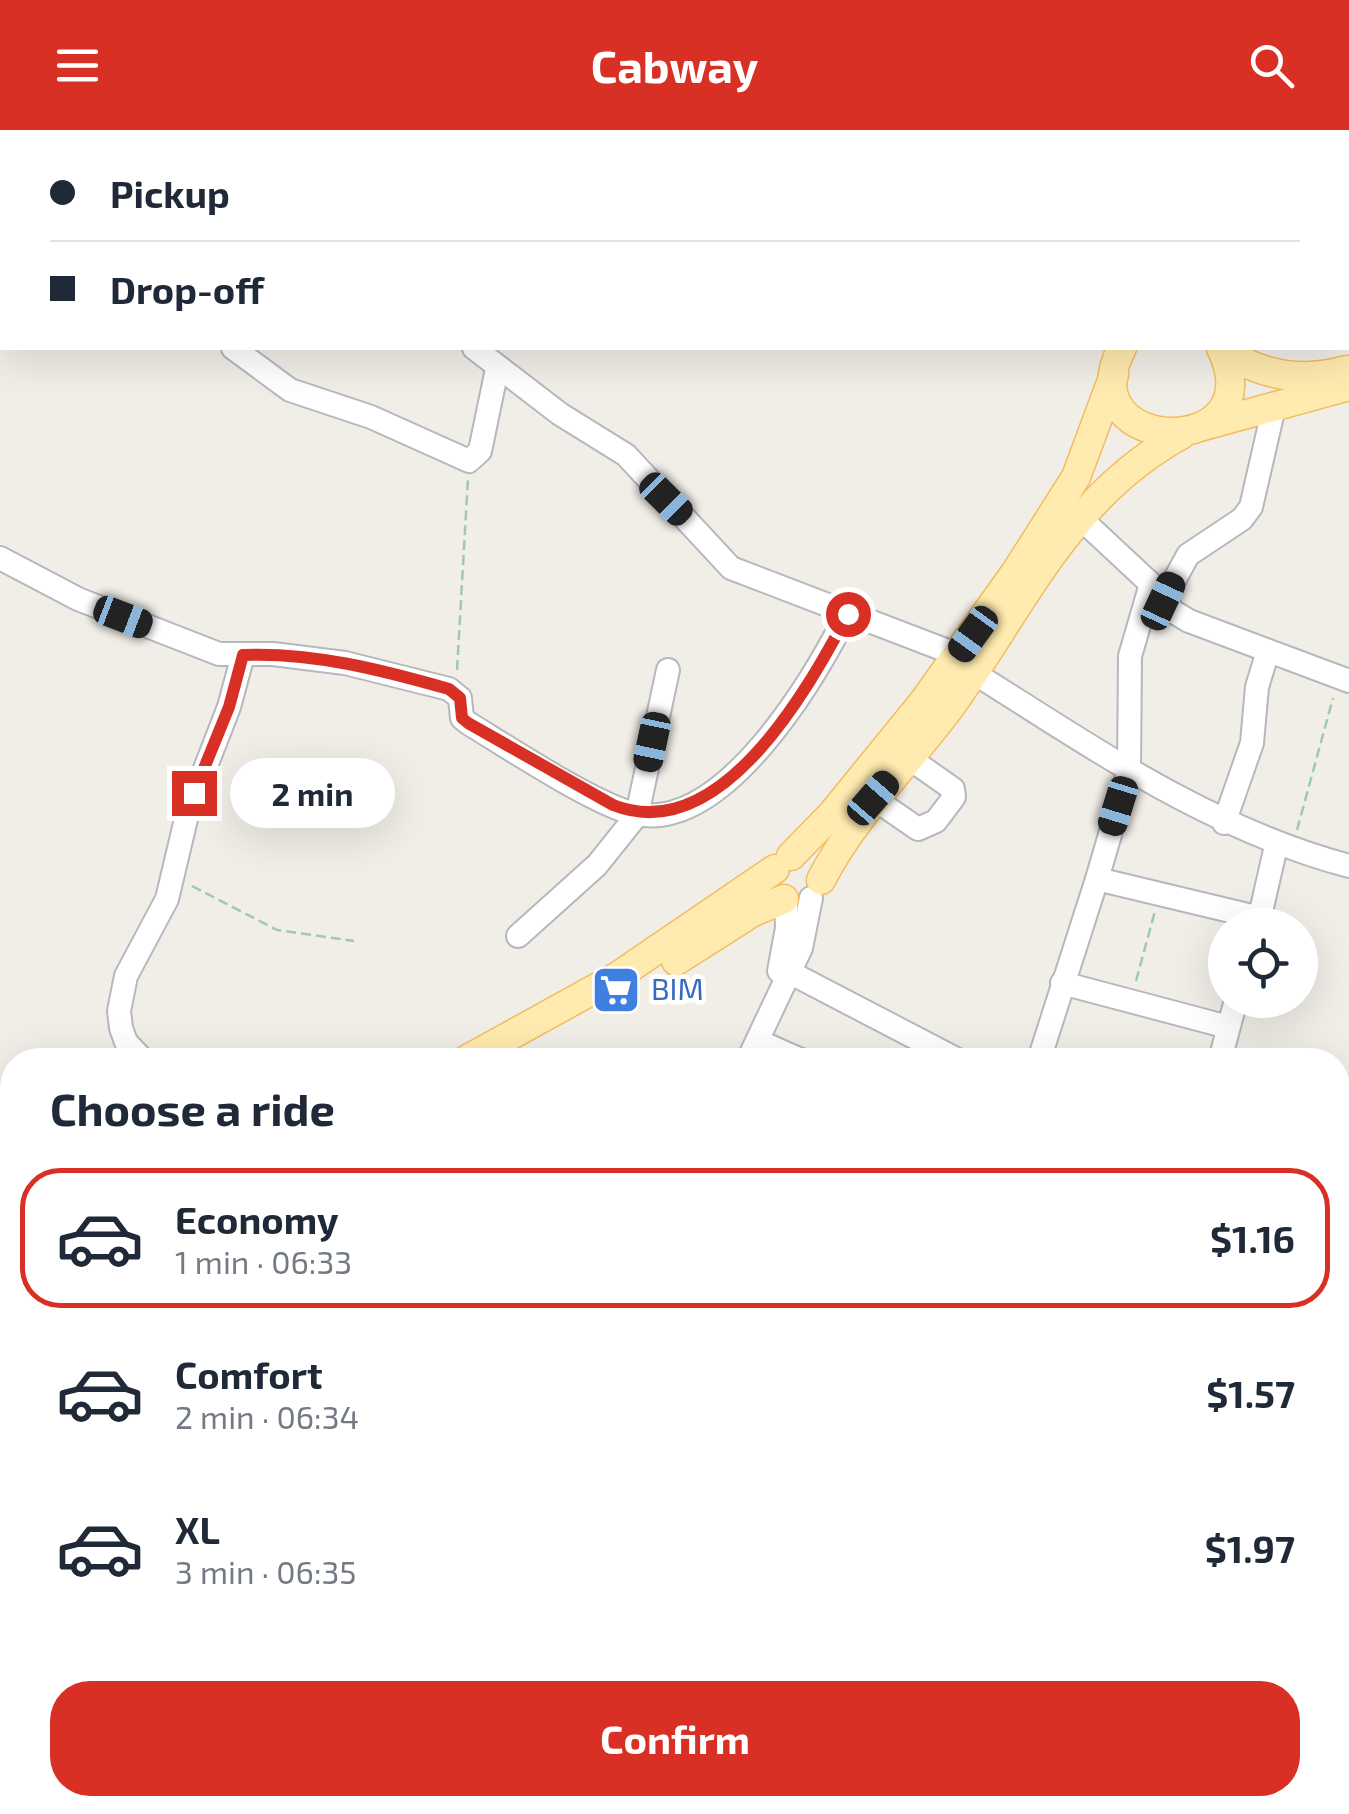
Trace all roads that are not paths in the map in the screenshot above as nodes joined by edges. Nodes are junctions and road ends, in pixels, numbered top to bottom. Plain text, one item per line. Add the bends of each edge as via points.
1 (237, 350) edge
2 (476, 350) edge
3 (1121, 350) edge
4 (1222, 350) edge
5 (1225, 350) edge
6 (498, 369) junction
7 (1349, 369) edge
8 (1114, 375) junction
9 (1349, 386) edge
10 (1274, 407) junction
11 (1191, 431) junction
12 (1078, 516) junction
13 (0, 558) edge
14 (1157, 592) junction
15 (848, 614) junction
16 (1268, 651) junction
17 (243, 655) junction
18 (966, 664) junction
19 (668, 670) dead end
20 (1344, 680) edge
21 (909, 758) junction
22 (1129, 770) junction
23 (873, 798) junction
24 (637, 815) junction
25 (1224, 823) junction
26 (1284, 848) junction
27 (783, 863) junction
28 (1349, 866) edge
29 (1097, 879) junction
30 (800, 894) junction
31 (1211, 908) edge
32 (1263, 908) edge
33 (518, 936) dead end
34 (791, 973) junction
35 (1062, 983) junction
36 (1231, 1018) edge
37 (1228, 1027) junction
38 (132, 1048) edge
39 (488, 1048) edge
40 (526, 1048) edge
41 (742, 1048) edge
42 (754, 1048) edge
43 (935, 1048) edge
44 (1043, 1048) edge
45 (1223, 1048) edge

1 - 6 street via 290,390 469,461 480,451
2 - 6 street
3 - 8 main road
4 - 11 main road via 1228,391 1218,412
5 - 7 main road via 1272,374
6 - 15 street via 626,454 732,568
8 - 11 main road via 1117,397 1138,424 1158,434
8 - 18 main road via 1067,494
9 - 10 main road
10 - 11 main road
10 - 14 street via 1250,507 1188,555
11 - 12 main road via 1125,470
12 - 14 street
12 - 18 main road
13 - 17 street via 123,617 220,654
14 - 16 street via 1189,621
14 - 22 street via 1130,656
15 - 18 street
15 - 24 street via 807,690 754,754 693,802
16 - 20 street
16 - 25 street via 1252,744
17 - 24 street via 345,663 449,689 460,698 468,723
17 - 38 street via 156,924 126,976 119,1011
18 - 21 main road
18 - 22 street
18 - 27 main road
19 - 24 street
21 - 23 main road
21 - 23 street via 953,790 936,821 918,830
22 - 25 street
22 - 29 street
23 - 30 main road
24 - 33 street via 597,865
25 - 26 street
26 - 28 street
26 - 32 street
27 - 30 main road via 773,882
27 - 30 main road via 812,861
27 - 39 main road via 618,976
29 - 31 street
29 - 35 street
30 - 34 street via 809,924
30 - 40 main road via 753,912
30 - 41 street via 782,961
34 - 42 street
34 - 43 street
35 - 37 street
35 - 44 street
36 - 37 street
37 - 45 street

